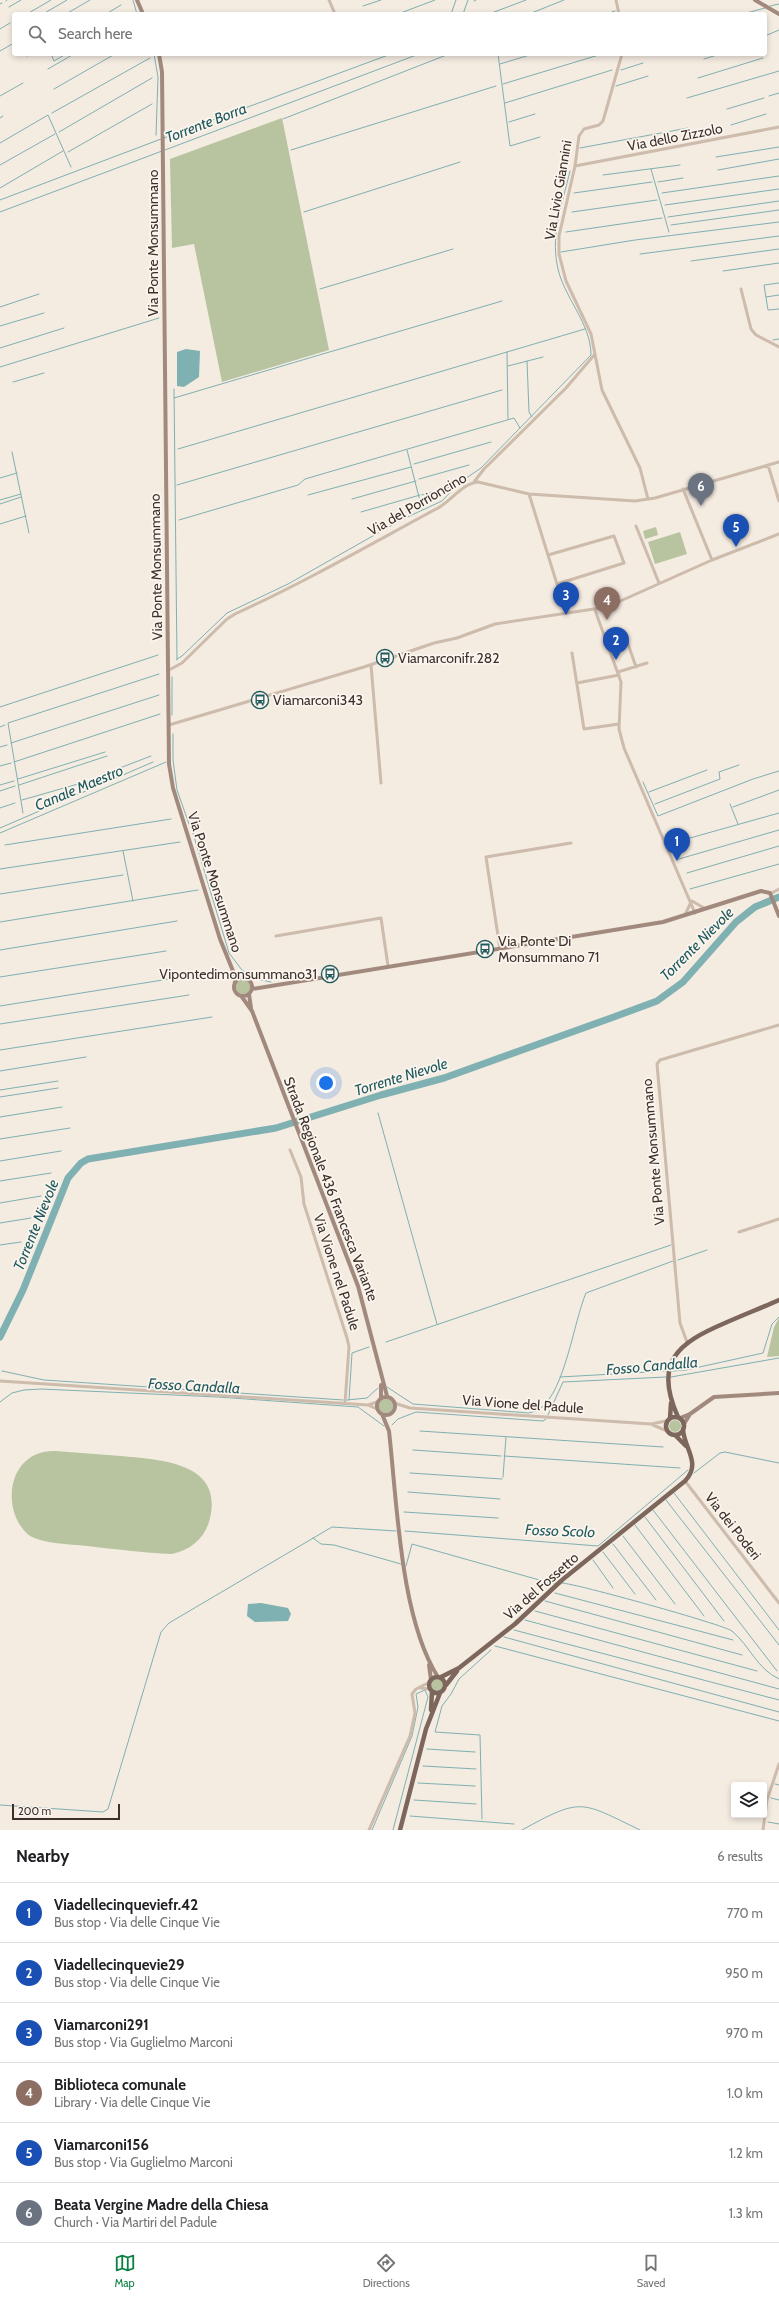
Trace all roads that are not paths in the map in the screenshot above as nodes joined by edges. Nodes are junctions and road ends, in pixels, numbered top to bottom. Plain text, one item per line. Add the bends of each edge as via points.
1 (137, 0) edge
2 (329, 0) edge
3 (616, 0) edge
4 (757, 1) edge
5 (142, 12) edge
6 (334, 12) edge
7 (619, 12) edge
8 (777, 13) edge
9 (159, 56) edge
10 (621, 56) edge
11 (779, 126) edge
12 (575, 166) junction
13 (741, 289) dead end
14 (779, 348) edge
15 (595, 354) junction
16 (779, 462) edge
17 (768, 464) junction
18 (474, 482) junction
19 (684, 489) junction
20 (529, 494) junction
21 (648, 499) junction
22 (779, 501) edge
23 (636, 526) dead end
24 (779, 534) edge
25 (548, 555) junction
26 (712, 560) junction
27 (659, 583) junction
28 (557, 584) junction
29 (595, 610) junction
30 (566, 613) junction
31 (627, 641) dead end
32 (572, 653) dead end
33 (647, 663) dead end
34 (371, 665) junction
35 (636, 667) junction
36 (169, 670) junction
37 (618, 673) junction
38 (577, 683) junction
39 (619, 724) junction
40 (169, 725) junction
41 (381, 783) dead end
42 (571, 844) dead end
43 (779, 889) edge
44 (771, 896) junction
45 (691, 900) junction
46 (706, 909) junction
47 (695, 913) junction
48 (684, 916) junction
49 (779, 916) edge
50 (276, 936) dead end
51 (500, 950) junction
52 (388, 966) junction
53 (233, 971) junction
54 (241, 978) junction
55 (235, 982) junction
56 (251, 983) junction
57 (262, 986) junction
58 (250, 991) junction
59 (242, 996) junction
60 (252, 1010) junction
61 (779, 1025) edge
62 (290, 1150) dead end
63 (779, 1219) edge
64 (739, 1232) dead end
65 (779, 1300) edge
66 (687, 1342) junction
67 (380, 1378) junction
68 (0, 1381) edge
69 (779, 1393) edge
70 (387, 1396) junction
71 (381, 1398) junction
72 (671, 1400) junction
73 (377, 1402) junction
74 (345, 1403) junction
75 (394, 1403) junction
76 (368, 1405) junction
77 (377, 1409) junction
78 (391, 1413) junction
79 (382, 1414) junction
80 (690, 1414) junction
81 (679, 1418) junction
82 (668, 1420) junction
83 (651, 1424) junction
84 (683, 1427) junction
85 (389, 1431) junction
86 (667, 1431) junction
87 (675, 1435) junction
88 (690, 1451) junction
89 (685, 1481) junction
90 (779, 1603) edge
91 (429, 1661) junction
92 (460, 1668) junction
93 (439, 1677) junction
94 (430, 1681) junction
95 (446, 1685) junction
96 (418, 1688) junction
97 (431, 1690) junction
98 (440, 1693) junction
99 (431, 1713) junction
100 (779, 1764) edge
101 (370, 1830) edge
102 (400, 1830) edge
103 (763, 1830) edge

1 - 5 main road
2 - 6 street
3 - 7 street
4 - 8 main road
9 - 36 main road, Via Ponte Monsummano via 162,72
10 - 12 street, Via Livio Giannini via 603,121 599,126 581,131
11 - 12 street, Via dello Zizzolo
12 - 15 street, Via Livio Giannini via 558,236 559,254 566,281 589,327
13 - 14 street via 751,329 756,335
15 - 18 street via 566,388
15 - 21 street, Via Livio Giannini via 602,390 640,468
16 - 17 street, Via del Porrioncino
17 - 19 street, Via del Porrioncino
17 - 22 street
18 - 20 street, Via del Porrioncino
18 - 36 street, Via del Porrioncino via 440,507 294,587 235,614 182,663
19 - 21 street, Via del Porrioncino
19 - 26 street
20 - 21 street, Via del Porrioncino via 628,501
20 - 25 street
23 - 27 street
24 - 26 street
25 - 28 street
25 - 28 street via 614,536 624,563
26 - 27 street
27 - 29 street
28 - 30 street
29 - 30 street
29 - 37 street
30 - 34 street via 495,624
31 - 35 street
32 - 38 street
33 - 35 street
34 - 40 street
34 - 41 street
35 - 37 street
36 - 40 main road, Via Ponte Monsummano
37 - 38 street
37 - 39 street via 621,689
38 - 39 street via 584,729
39 - 45 street via 628,759
40 - 53 main road, Via Ponte Monsummano via 169,764 173,788 220,939
42 - 51 street via 486,857
43 - 44 street
44 - 46 main road via 765,891 757,892
44 - 49 main road
45 - 46 street
45 - 47 street
45 - 48 street
46 - 47 main road
47 - 48 main road
48 - 51 main road via 663,922
50 - 52 street via 381,918
51 - 52 main road
52 - 57 main road
53 - 54 main road
53 - 55 main road
54 - 55 main road
54 - 56 main road via 246,978
55 - 59 main road via 234,992
56 - 57 main road
56 - 58 main road
57 - 58 main road
58 - 59 main road
58 - 60 main road
59 - 60 main road
60 - 67 main road, Strada Regionale 436 Francesca Variante via 358,1286 370,1325
61 - 66 street, Via Ponte Monsummano via 660,1060 657,1064 680,1324
62 - 74 street, Via Vione nel Padule via 301,1178 304,1204 349,1347
63 - 64 street
65 - 66 main road
66 - 72 main road via 672,1360 669,1375
67 - 70 main road
67 - 71 main road
68 - 74 street
69 - 80 main road via 714,1396
70 - 71 main road
70 - 75 main road
71 - 73 main road
72 - 81 main road
72 - 82 main road
73 - 76 street
73 - 77 main road
74 - 76 street
75 - 78 main road
75 - 83 street, Via Vione del Padule via 410,1408
76 - 77 street
77 - 79 main road
78 - 79 main road
78 - 85 main road
79 - 85 main road
80 - 81 main road
80 - 84 main road
81 - 82 main road
81 - 84 main road
82 - 83 street
82 - 86 main road
83 - 86 street
84 - 87 main road
84 - 88 main road, Via del Fossetto
85 - 91 main road via 405,1573 416,1626
86 - 87 main road
87 - 88 main road
88 - 89 main road, Via del Fossetto via 693,1466
89 - 90 street, Via dei Poderi
89 - 92 main road, Via del Fossetto via 562,1580 515,1624
91 - 93 main road
91 - 94 main road
92 - 93 main road
92 - 95 main road
93 - 94 main road
93 - 95 main road
94 - 96 street
94 - 97 main road
95 - 98 main road
96 - 97 street
96 - 101 street via 412,1696 415,1713 410,1736
97 - 98 main road
97 - 99 main road
98 - 99 main road
99 - 102 main road
100 - 103 street via 768,1800

